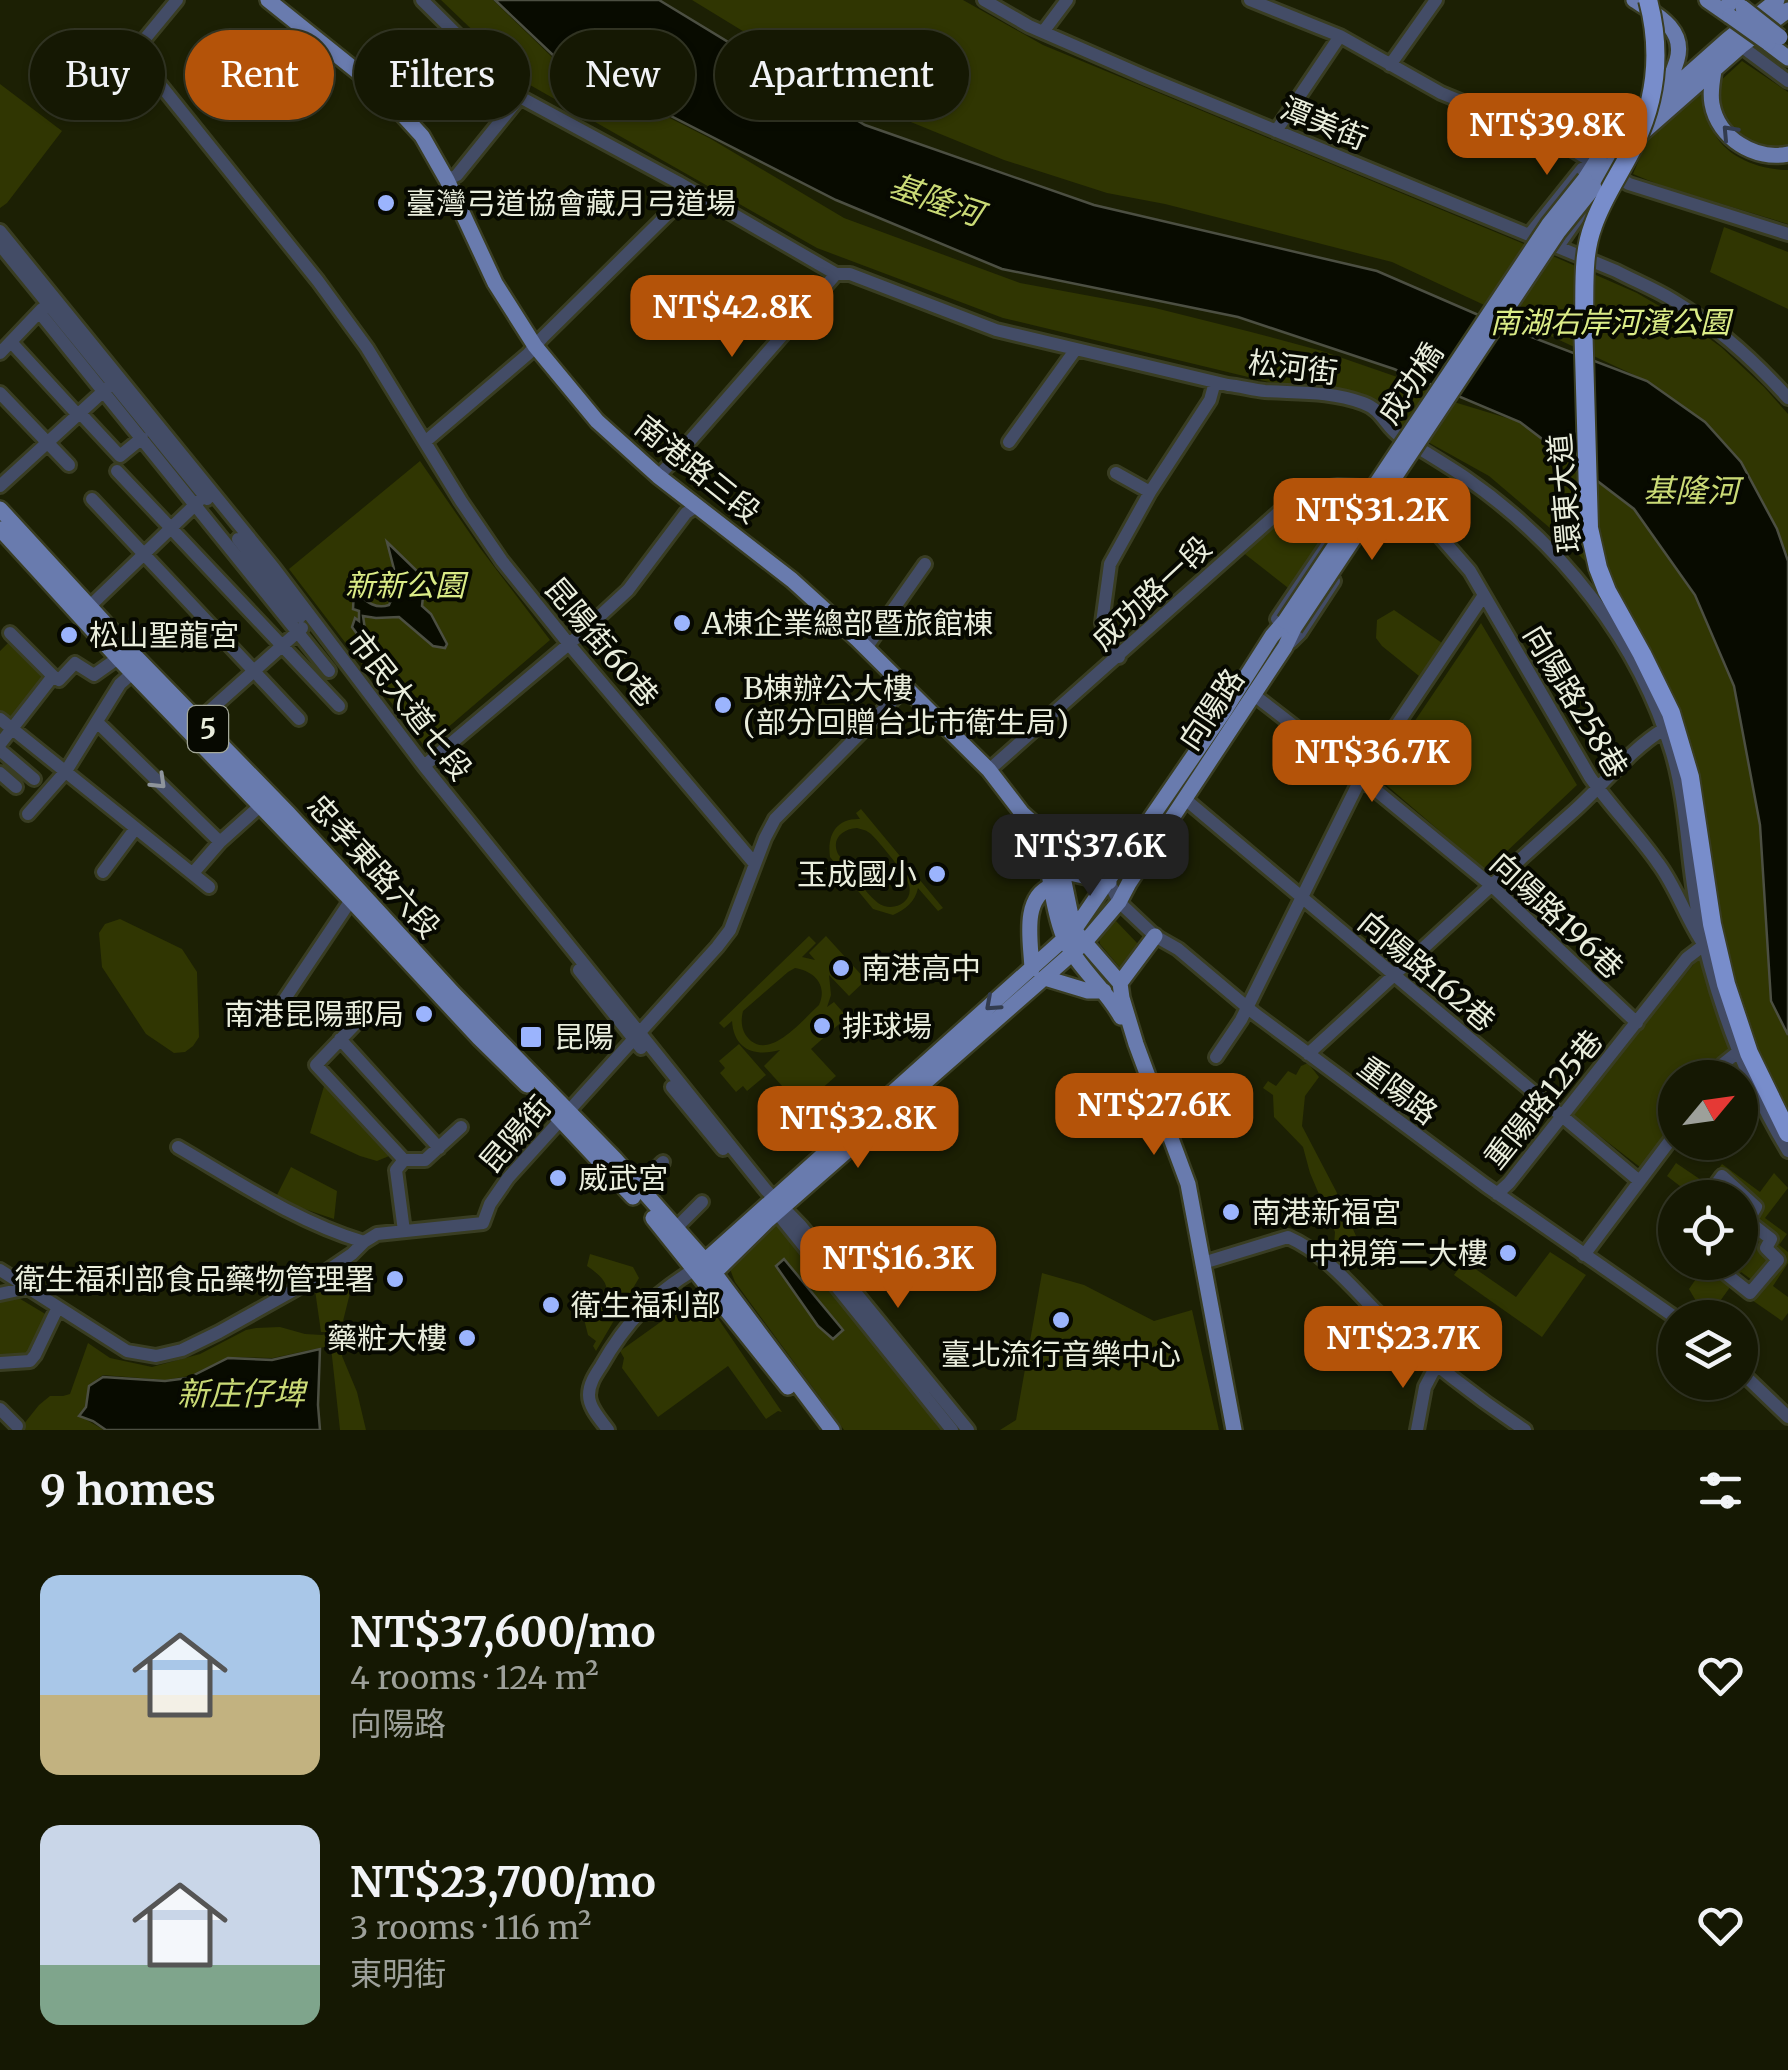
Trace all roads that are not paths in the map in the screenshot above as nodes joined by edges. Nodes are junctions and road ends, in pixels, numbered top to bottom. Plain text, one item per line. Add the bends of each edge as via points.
1 (177, 0) edge
2 (422, 0) edge
3 (984, 0) edge
4 (1067, 0) edge
5 (1250, 0) edge
6 (1436, 0) edge
7 (1634, 0) edge
8 (1646, 0) edge
9 (1707, 0) edge
10 (1777, 0) edge
11 (270, 1) edge
12 (1734, 6) edge
13 (1788, 10) edge
14 (452, 30) edge
15 (1043, 32) junction
16 (1340, 36) junction
17 (1779, 40) edge
18 (1741, 46) junction
19 (1788, 58) edge
20 (1390, 64) junction
21 (1714, 71) junction
22 (1788, 81) edge
23 (1662, 98) junction
24 (530, 102) edge
25 (501, 120) edge
26 (1276, 130) junction
27 (1788, 154) edge
28 (1601, 168) junction
29 (446, 180) junction
30 (691, 191) junction
31 (0, 231) edge
32 (1788, 234) edge
33 (1529, 235) junction
34 (0, 246) edge
35 (1559, 246) junction
36 (836, 274) junction
37 (43, 308) junction
38 (11, 342) junction
39 (535, 346) junction
40 (1076, 349) junction
41 (0, 353) edge
42 (1222, 384) junction
43 (108, 387) junction
44 (0, 393) edge
45 (1788, 398) edge
46 (79, 414) junction
47 (142, 438) junction
48 (426, 441) junction
49 (48, 442) junction
50 (1009, 442) dead end
51 (1421, 450) junction
52 (68, 465) dead end
53 (117, 471) dead end
54 (1116, 473) dead end
55 (658, 476) junction
56 (0, 486) edge
57 (1360, 487) junction
58 (1150, 492) junction
59 (1390, 497) junction
60 (92, 500) dead end
61 (200, 501) junction
62 (698, 506) junction
63 (0, 509) edge
64 (0, 529) edge
65 (171, 530) junction
66 (144, 554) junction
67 (925, 564) dead end
68 (1484, 595) junction
69 (90, 607) junction
70 (305, 625) junction
71 (1290, 625) junction
72 (10, 633) dead end
73 (1272, 636) junction
74 (568, 643) junction
75 (282, 645) junction
76 (1286, 647) junction
77 (866, 648) junction
78 (1119, 656) junction
79 (118, 658) junction
80 (138, 668) junction
81 (254, 670) junction
82 (329, 672) dead end
83 (53, 676) junction
84 (906, 687) junction
85 (1254, 695) junction
86 (339, 706) dead end
87 (0, 718) edge
88 (199, 720) junction
89 (300, 720) dead end
90 (97, 722) junction
91 (12, 729) junction
92 (1664, 729) junction
93 (0, 747) edge
94 (424, 766) junction
95 (989, 770) junction
96 (66, 771) junction
97 (0, 773) edge
98 (1361, 778) junction
99 (34, 779) dead end
100 (16, 788) dead end
101 (1598, 789) junction
102 (1185, 799) junction
103 (260, 806) junction
104 (1022, 813) junction
105 (28, 814) dead end
106 (135, 829) junction
107 (220, 842) junction
108 (1056, 859) junction
109 (755, 864) junction
110 (104, 872) dead end
111 (194, 874) junction
112 (1108, 882) junction
113 (1491, 884) junction
114 (1051, 886) junction
115 (209, 887) dead end
116 (1301, 898) junction
117 (350, 900) junction
118 (1119, 902) junction
119 (1154, 936) junction
120 (1074, 941) junction
121 (1704, 945) junction
122 (1038, 974) junction
123 (1394, 976) junction
124 (1120, 983) junction
125 (1104, 991) junction
126 (1247, 1007) junction
127 (278, 1009) dead end
128 (360, 1018) dead end
129 (1636, 1023) junction
130 (637, 1036) junction
131 (340, 1039) junction
132 (1136, 1044) junction
133 (1738, 1052) junction
134 (1308, 1054) junction
135 (1216, 1057) dead end
136 (1728, 1060) edge
137 (565, 1116) junction
138 (1562, 1118) junction
139 (461, 1126) dead end
140 (1788, 1132) edge
141 (178, 1147) dead end
142 (439, 1148) junction
143 (1788, 1151) edge
144 (1658, 1155) edge
145 (404, 1160) junction
146 (663, 1162) dead end
147 (1638, 1180) junction
148 (638, 1187) junction
149 (1497, 1194) junction
150 (702, 1202) dead end
151 (775, 1205) junction
152 (676, 1228) junction
153 (1758, 1229) edge
154 (404, 1230) junction
155 (364, 1242) junction
156 (1584, 1255) junction
157 (1202, 1263) junction
158 (0, 1270) edge
159 (705, 1272) junction
160 (1734, 1280) edge
161 (28, 1288) junction
162 (0, 1294) edge
163 (1658, 1306) edge
164 (58, 1307) junction
165 (0, 1364) edge
166 (1436, 1366) junction
167 (1758, 1388) edge
168 (0, 1409) edge
169 (1788, 1417) edge
170 (17, 1426) dead end
171 (608, 1430) edge
172 (820, 1430) edge
173 (832, 1430) edge
174 (952, 1430) edge
175 (968, 1430) edge
176 (1234, 1430) edge
177 (1417, 1430) edge
178 (1525, 1430) edge

1 - 48 street, 昆陽街60巷 via 134,52 318,281
2 - 14 street, 松河街
3 - 15 street, 潭美街
4 - 15 street
5 - 16 street
6 - 20 street
7 - 23 main road via 1658,15 1678,45
8 - 140 highway, 環東大道, bridge via 1657,48 1654,86 1586,253 1589,528 1608,591 1680,742 1725,983 1748,1051
9 - 12 main road
10 - 23 main road
11 - 29 main road, 南港路三段 via 379,89 422,136
12 - 17 main road, bridge
13 - 18 main road
15 - 26 street, 潭美街
16 - 20 street
16 - 26 street
17 - 19 main road
18 - 21 main road
18 - 22 street
20 - 28 street via 1441,93 1558,140
27 -> 21 main road via 1754,152 1725,132 1711,100
21 - 28 main road
23 - 28 main road via 1604,149
24 - 30 street, 松河街
25 - 29 street
26 - 33 street, 潭美街
28 - 32 street via 1629,184
28 - 33 street via 1582,169
28 - 35 street via 1602,188
28 - 71 main road, 成功橋, bridge
29 - 39 main road, 南港路三段 via 495,283
30 - 36 street, 松河街
30 - 39 street
31 - 70 street, 市民大道七段 via 274,568
33 - 35 street, 潭美街
34 - 37 street, 市民大道七段
35 - 45 street, 潭美街 via 1673,300 1752,360
36 - 40 street, 松河街 via 996,330
36 - 55 street
37 - 38 street
37 - 43 street, 市民大道七段
38 - 41 street
38 - 46 street
39 - 48 street
39 - 55 main road, 南港路三段 via 598,421
40 - 42 street, 松河街
40 - 50 street
42 - 51 street, 松河街 via 1365,404
42 - 58 street
43 - 46 street
43 - 47 street
43 - 61 street, 市民大道七段
44 - 49 street
46 - 47 street via 120,456
46 - 49 street
47 - 61 street
48 - 74 street, 昆陽街60巷 via 502,561
49 - 52 street
49 - 56 street
51 - 59 street
51 - 92 street, 松河街 via 1529,528 1585,588 1633,661
53 - 65 street
54 - 58 street
55 - 62 main road, 南港路三段
57 - 59 street, 向陽路258巷
57 - 73 street
57 - 78 street, 成功路一段 via 1298,496
58 - 78 street via 1108,574 1102,623
59 - 68 street, 向陽路258巷 via 1430,525
59 - 76 street
60 - 66 street
61 - 65 street
61 - 70 street, 市民大道七段
62 - 74 street via 628,590
62 - 77 main road, 南港路三段
63 - 69 main road, 忠孝東路六段 / 5
64 - 79 main road, 忠孝東路六段 / 5
65 - 66 street
65 - 75 street
66 - 69 street
66 - 81 street
67 - 77 street
68 - 98 street
68 - 101 street, 向陽路258巷
69 - 80 main road, 忠孝東路六段 / 5
70 - 75 street
70 - 82 street
70 - 94 street, 市民大道七段
70 - 130 street, 市民大道七段
71 - 73 main road, 向陽路
71 - 76 main road, 向陽路
72 - 83 street
73 - 112 main road, 向陽路
74 - 94 street
74 - 109 street, 昆陽街60巷
75 - 81 street
75 - 86 street
76 - 85 main road, 向陽路
77 - 84 main road, 南港路三段
78 - 95 street, 成功路一段
79 - 80 main road, 忠孝東路六段 / 5
79 - 83 street via 94,675 75,663 58,680
80 - 88 main road, 忠孝東路六段 / 5
80 - 90 street
80 - 103 main road, 忠孝東路六段 / 5
81 - 88 street
81 - 89 street
83 - 91 street
84 - 95 main road, 南港路三段
84 - 109 street, 昆陽街 via 781,812
85 - 98 street, 向陽路196巷
85 - 102 main road, 向陽路
87 - 91 street
88 - 137 main road, 忠孝東路六段 / 5
90 - 96 street
90 -> 107 street
91 - 93 street
91 - 96 street
92 - 101 street
92 - 121 street, 松河街 via 1682,798
93 - 99 street
94 - 130 street, 市民大道七段
95 - 104 main road, 南港路三段
96 - 105 street
96 - 106 street
97 - 100 street
98 - 113 street, 向陽路196巷
98 - 116 street
101 - 113 street
101 - 121 street, 向陽路258巷 via 1656,859
102 - 116 street, 向陽路162巷
102 - 118 main road, 向陽路
103 - 107 street
103 - 117 main road, 忠孝東路六段 / 5
104 - 108 main road via 1042,831
104 - 114 main road via 1049,864
106 - 110 street
106 - 111 street
107 - 111 street
108 - 112 main road via 1070,872
108 - 120 main road
109 - 130 street, 昆陽街 via 730,930
111 - 115 street
112 - 118 street, 重陽路
112 - 120 main road, 向陽路
113 - 123 street
113 - 129 street, 向陽路196巷
114 - 120 main road
114 - 122 main road via 1031,908
116 - 123 street, 向陽路162巷
116 - 126 street
117 - 127 street
117 - 137 main road, 忠孝東路六段 / 5 via 479,1038
118 - 119 street, 重陽路
118 - 120 main road, 向陽路
119 - 124 main road
119 - 126 street, 重陽路
120 - 122 main road, 向陽路
120 - 124 main road
120 - 125 main road
121 - 129 street, 重陽路125巷
121 - 133 street, 松河街
122 - 125 main road
122 - 151 main road, 向陽路
123 - 134 street
123 - 138 street, 向陽路162巷
124 - 132 main road
125 - 132 main road
126 - 134 street, 重陽路
126 - 135 street
128 - 131 street
129 - 138 street, 重陽路125巷
130 - 137 street, 昆陽街
130 - 151 street, 市民大道七段
131 - 142 street
131 - 145 street via 316,1066
132 - 157 main road via 1188,1184
133 - 136 street
133 - 143 street, 松河街
134 - 149 street, 重陽路
137 - 148 main road, 忠孝東路六段 / 5
137 - 154 street, 昆陽街 via 500,1188 483,1224
137 - 159 main road, 忠孝東路六段 / 5
138 - 147 street, 向陽路162巷
138 - 149 street, 重陽路125巷
139 - 142 street
141 - 155 street via 270,1202
142 - 145 street via 425,1160
144 - 147 street
145 - 154 street via 396,1170
146 - 148 street
147 - 156 street
148 - 152 main road, 忠孝東路六段 / 5
149 - 156 street, 重陽路
150 - 152 street
151 - 159 main road, 向陽路
151 - 174 street
151 - 175 street via 801,1226
152 - 159 main road, 忠孝東路六段 / 5
153 - 160 street via 1771,1239 1766,1248 1778,1260 1750,1293
154 - 155 street, 昆陽街
155 - 164 street via 321,1275 219,1332 156,1356 126,1351
156 - 163 street, 重陽路
157 - 166 street via 1288,1237 1313,1250
157 - 176 main road
158 - 161 street
159 - 171 street via 670,1284 614,1343 591,1382 590,1404
159 - 172 main road, 5
159 - 173 main road, 5
161 - 162 street
161 - 164 street
164 - 165 street via 30,1361
166 - 177 street
166 - 178 street
167 - 169 street
168 - 170 street

